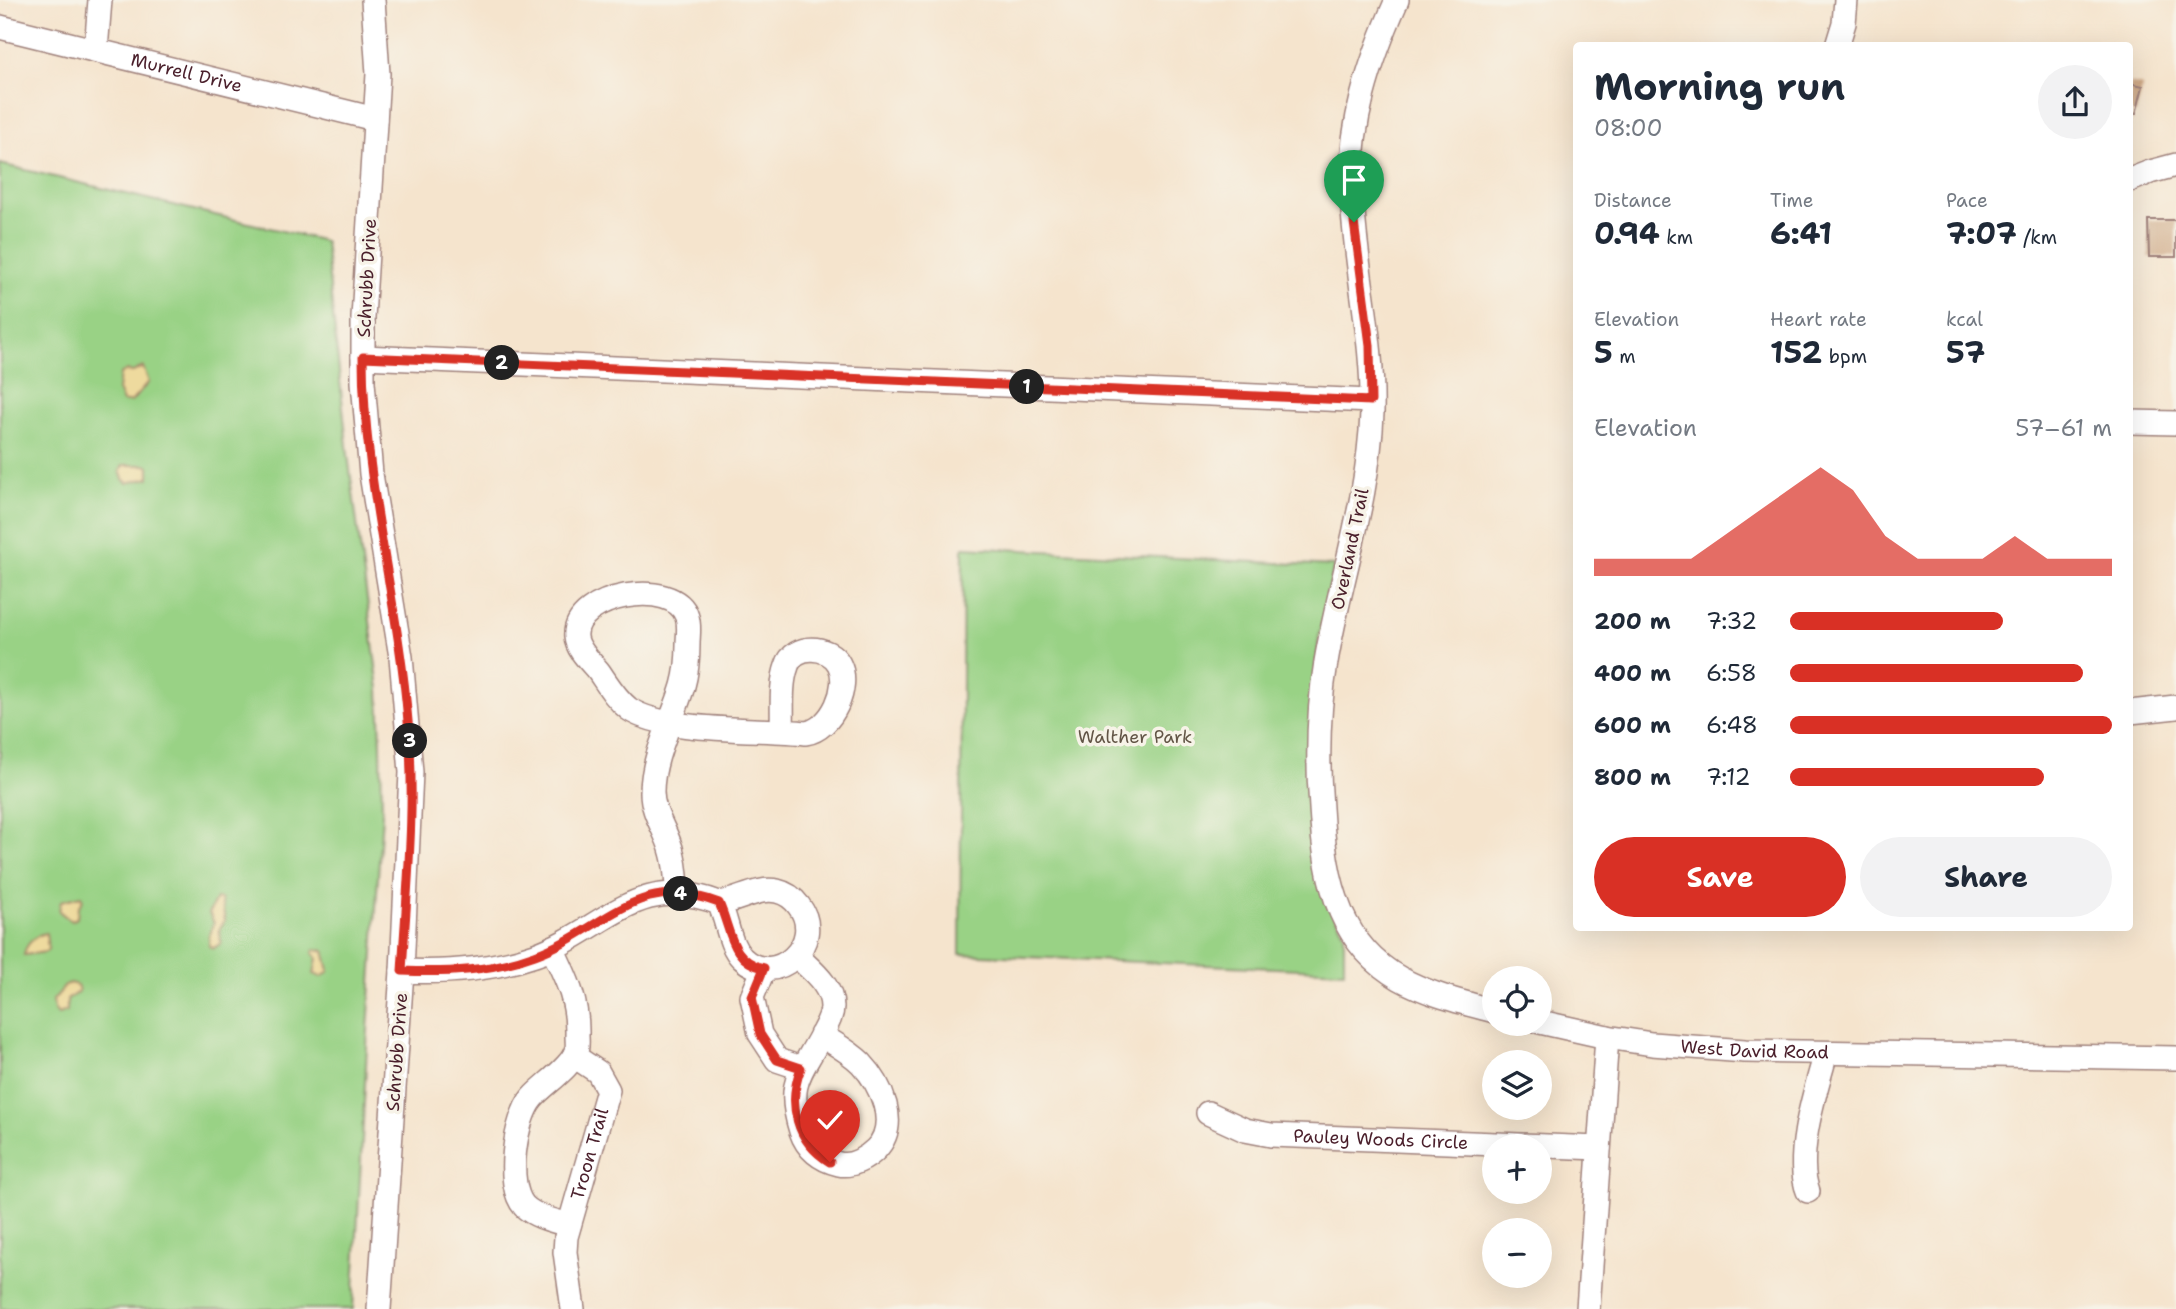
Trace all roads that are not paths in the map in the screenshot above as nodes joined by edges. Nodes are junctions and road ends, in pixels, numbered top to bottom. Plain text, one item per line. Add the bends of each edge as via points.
1 (100, 0) edge
2 (373, 0) edge
3 (1396, 0) edge
4 (1846, 0) edge
5 (0, 27) edge
6 (1839, 42) edge
7 (96, 50) junction
8 (375, 119) junction
9 (2176, 166) edge
10 (2133, 179) edge
11 (363, 357) junction
12 (1371, 401) junction
13 (2133, 422) edge
14 (2176, 423) edge
15 (2176, 707) edge
16 (2133, 712) edge
17 (670, 724) junction
18 (782, 730) dead end
19 (678, 894) junction
20 (719, 903) junction
21 (552, 948) junction
22 (797, 956) junction
23 (764, 968) junction
24 (402, 971) junction
25 (1482, 1007) edge
26 (1552, 1025) edge
27 (821, 1035) junction
28 (1607, 1037) junction
29 (1826, 1053) junction
30 (574, 1056) junction
31 (2176, 1058) edge
32 (801, 1068) junction
33 (1208, 1113) dead end
34 (1599, 1148) junction
35 (1808, 1191) dead end
36 (569, 1225) junction
37 (379, 1309) edge
38 (573, 1309) edge
39 (1588, 1309) edge

1 - 7 street
2 - 8 street, Schrubb Drive via 378,74
3 - 12 street, Overland Trail via 1370,63 1352,154
4 - 6 street
5 - 7 street, Murrell Drive
7 - 8 street, Murrell Drive
8 - 11 street, Schrubb Drive
9 - 10 street
11 - 12 street
11 - 24 street, Schrubb Drive via 371,474 408,722 411,822
12 - 25 street, Overland Trail via 1368,459 1321,700 1318,767 1331,882 1357,942 1375,961 1413,987
13 - 14 street
15 - 16 street
17 - 17 street via 631,710 618,699 578,644 576,627 590,610 607,601 649,594 668,597 685,610 689,620 684,683
17 - 18 street
17 - 19 street via 652,794 654,811 673,853
19 - 20 street via 700,895
19 - 21 street via 622,907
20 - 22 street via 766,891 779,891 793,899 806,922 806,936
20 - 23 street via 741,957
21 - 24 street via 480,970
21 - 30 street via 573,992
22 - 23 street via 785,965
22 - 27 street via 831,996 830,1019
23 - 32 street via 752,997 760,1034 777,1060
24 - 37 street, Schrubb Drive
26 - 28 street
27 - 32 street
27 - 32 street via 859,1061 877,1086 888,1123 883,1142 873,1152 845,1166 811,1148 794,1104
28 - 29 street, West David Road via 1745,1051
28 - 34 street
29 - 31 street, West David Road
29 - 35 street via 1810,1113 1804,1172
30 - 36 street, Troon Trail via 598,1072 608,1090
30 - 36 street via 524,1109 514,1177 524,1205
33 - 34 street, Pauley Woods Circle via 1245,1130 1271,1135
34 - 39 street
36 - 38 street, Troon Trail via 565,1252

